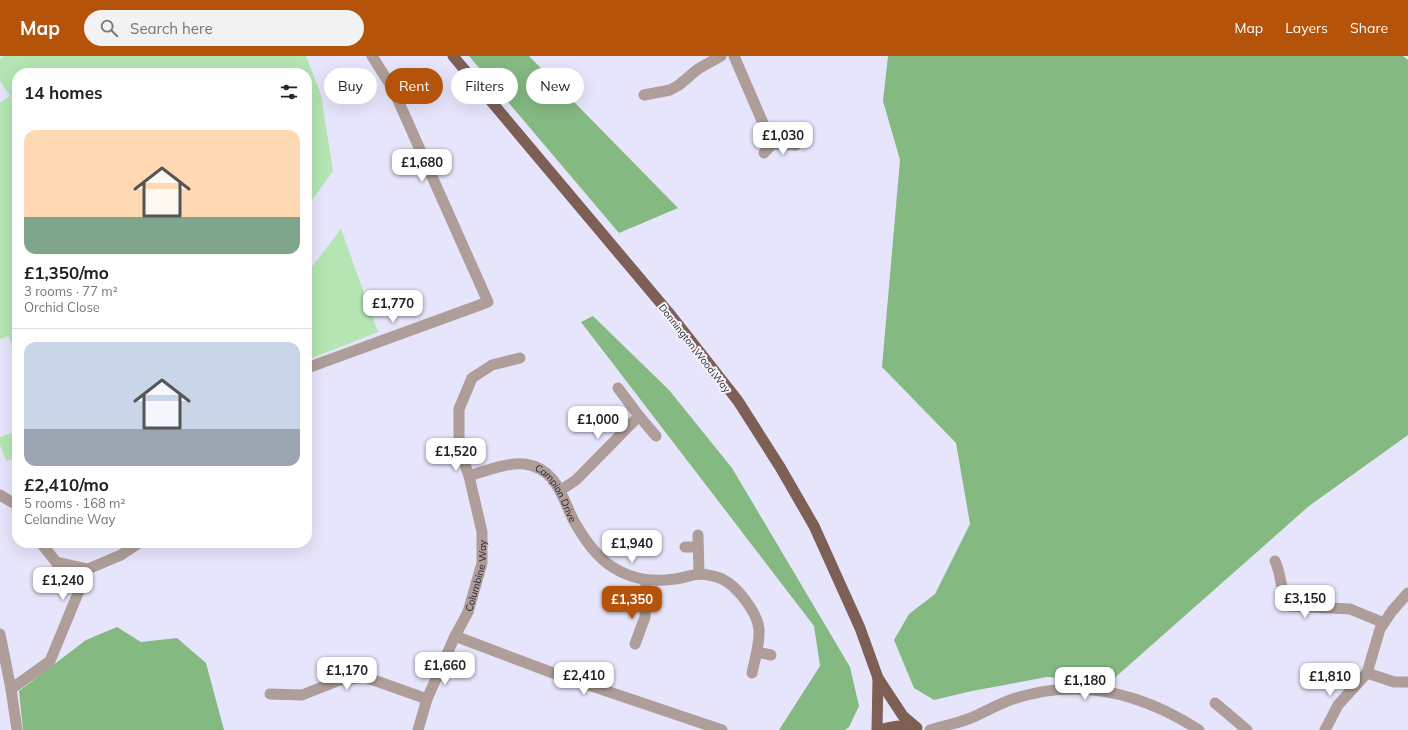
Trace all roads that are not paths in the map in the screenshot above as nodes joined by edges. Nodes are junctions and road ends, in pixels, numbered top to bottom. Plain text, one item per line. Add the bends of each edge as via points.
1 (372, 56) edge
2 (453, 56) edge
3 (721, 56) edge
4 (734, 56) edge
5 (644, 95) dead end
6 (772, 144) junction
7 (796, 145) dead end
8 (764, 154) dead end
9 (520, 358) dead end
10 (312, 366) edge
11 (618, 388) dead end
12 (639, 416) junction
13 (656, 436) dead end
14 (469, 476) junction
15 (561, 490) junction
16 (0, 495) edge
17 (12, 502) edge
18 (698, 535) dead end
19 (685, 547) dead end
20 (697, 547) junction
21 (45, 548) edge
22 (132, 548) edge
23 (1275, 561) dead end
24 (88, 569) junction
25 (700, 574) junction
26 (646, 581) junction
27 (1408, 593) edge
28 (1384, 623) junction
29 (0, 634) edge
30 (455, 636) junction
31 (635, 644) dead end
32 (757, 652) junction
33 (771, 655) dead end
34 (752, 674) dead end
35 (1367, 674) junction
36 (878, 678) junction
37 (1408, 682) edge
38 (11, 689) junction
39 (270, 694) dead end
40 (427, 699) junction
41 (1215, 703) dead end
42 (969, 719) junction
43 (919, 729) edge
44 (16, 730) edge
45 (418, 730) edge
46 (722, 730) edge
47 (877, 730) edge
48 (881, 730) edge
49 (930, 730) edge
50 (962, 730) edge
51 (1199, 730) edge
52 (1248, 730) edge
53 (1324, 730) edge

1 - 10 street via 393,89 488,302
2 - 36 main road, Donnington Wood Way via 669,313 738,402 814,526 860,628
3 - 5 street via 698,68 670,90
4 - 6 street
6 - 7 street
6 - 8 street
9 - 14 street, Columbine Way via 492,365 472,378 459,408 459,447
11 - 12 street
12 - 13 street
12 - 15 street via 581,474
14 - 15 street, Campion Drive via 513,464 525,464 538,468 552,478
14 - 30 street, Columbine Way via 482,532 482,563 468,612
15 - 26 street, Campion Drive via 575,522 595,553 613,568
16 - 17 street
18 - 20 street
19 - 20 street
20 - 25 street
21 - 24 street via 56,562
22 - 24 street
23 - 28 street via 1284,596 1290,606 1350,609
24 - 38 street via 50,661
25 - 26 street, Campion Drive
25 - 32 street, Campion Drive via 724,580 749,605 756,616 759,629
26 - 31 street via 645,616
27 - 28 street
28 - 35 street via 1380,628
29 - 38 street
30 - 40 street, Columbine Way
30 - 46 street via 553,673
32 - 33 street
32 - 34 street, Campion Drive
35 - 37 street via 1394,682
35 - 53 street via 1338,705
36 - 43 main road, Donnington Wood Way via 903,716
36 - 47 main road, Donnington Wood Way
38 - 44 street
39 - 40 street via 302,695 340,680 365,678
40 - 45 street, Columbine Way
41 - 52 street
42 - 49 street
42 - 50 street
42 - 51 street via 1011,699 1027,695 1064,689 1097,689 1133,697 1166,711
43 - 48 main road via 903,725

